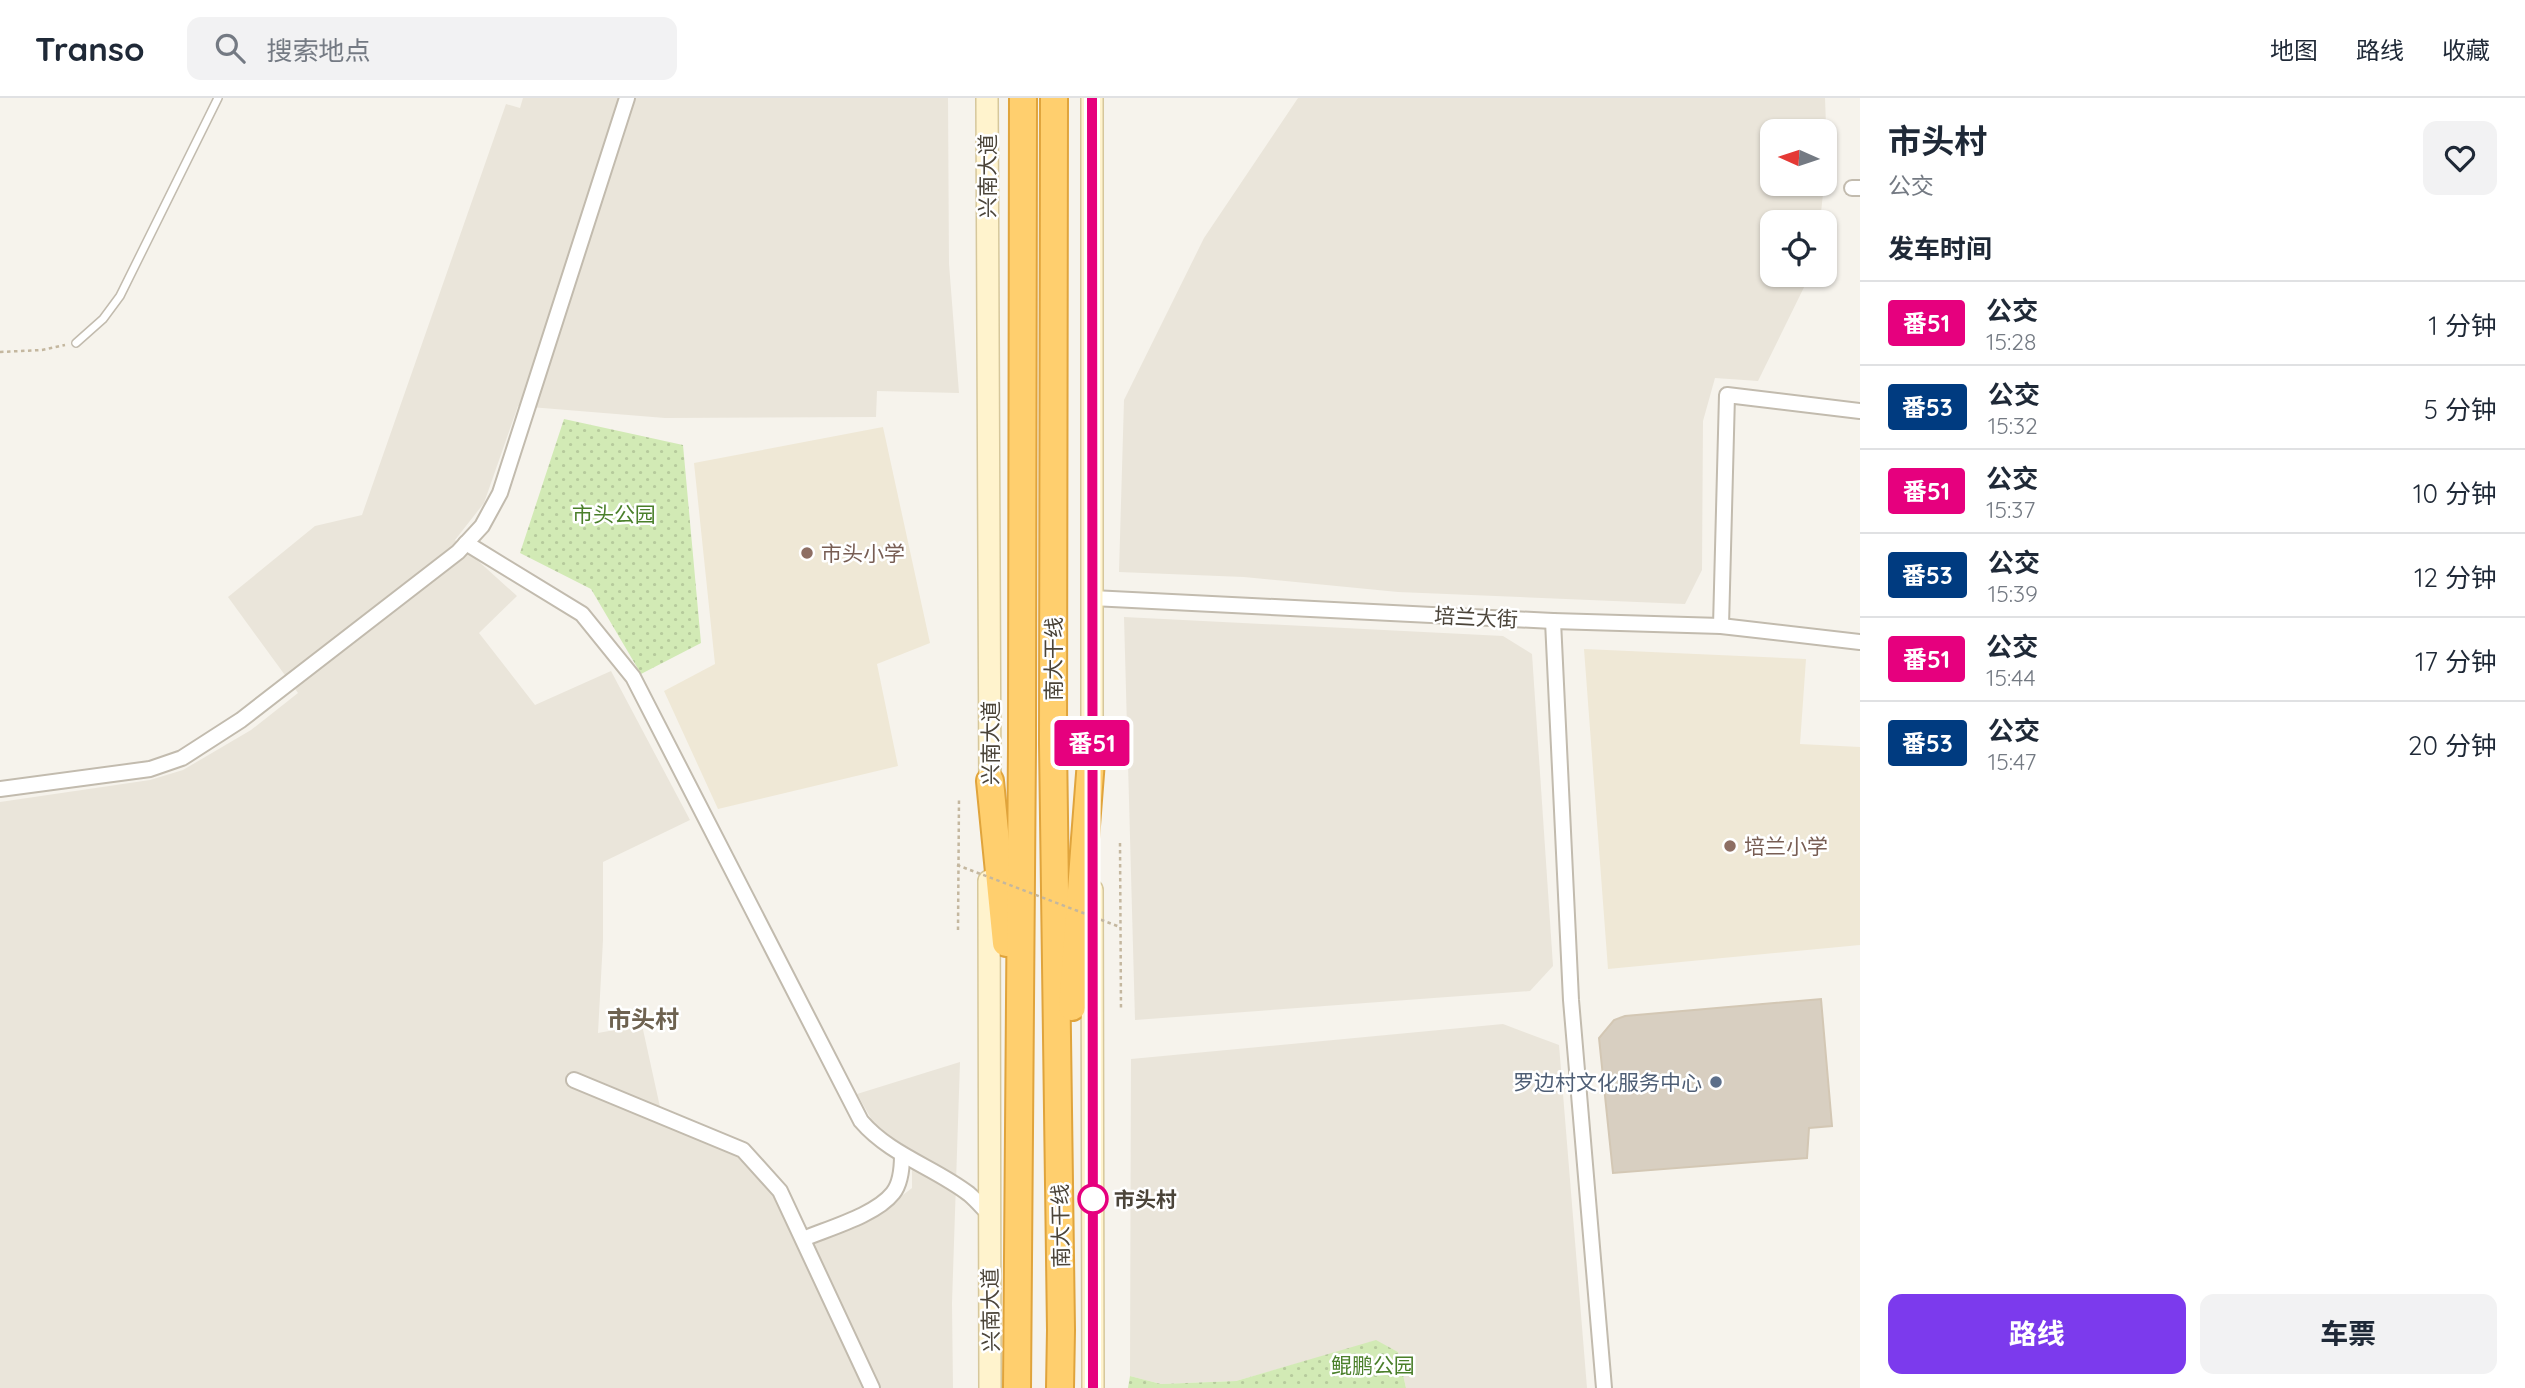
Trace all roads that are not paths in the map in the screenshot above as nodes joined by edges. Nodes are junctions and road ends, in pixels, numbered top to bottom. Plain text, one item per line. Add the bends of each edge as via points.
1 (218, 98) edge
2 (627, 98) edge
3 (987, 98) edge
4 (1023, 98) edge
5 (1054, 98) edge
6 (1092, 98) edge
7 (76, 343) road end
8 (1860, 411) edge
9 (466, 543) junction
10 (1092, 598) junction
11 (1553, 621) junction
12 (1721, 626) junction
13 (1860, 642) edge
14 (1092, 748) junction
15 (990, 781) junction
16 (0, 789) edge
17 (574, 1080) dead end
18 (1019, 1080) junction
19 (902, 1155) junction
20 (1059, 1169) junction
21 (988, 1213) junction
22 (803, 1239) junction
23 (872, 1388) edge
24 (990, 1388) edge
25 (1017, 1388) edge
26 (1060, 1388) edge
27 (1093, 1388) edge
28 (1604, 1388) edge

1 - 7 lane via 120,296
2 - 9 street via 499,493 482,526
3 - 15 main road, 兴南大道
4 - 18 highway, 南大干线
5 - 20 highway, 南大干线 via 1053,730
6 - 10 main road
8 - 12 street via 1727,395
9 - 16 street via 242,720 182,758 150,769
9 - 19 street via 582,614 634,677 860,1121
10 - 11 street, 培兰大街
10 - 14 main road
11 - 12 street, 培兰大街
11 - 28 street via 1571,1000
12 - 13 street, 培兰大街
14 - 20 highway
14 - 27 main road
15 - 18 highway
15 - 21 main road, 兴南大道
17 - 22 street via 743,1150 780,1191
18 - 25 highway, 南大干线
19 - 21 street via 968,1194
19 - 22 street via 902,1171 893,1193 870,1211
20 - 26 highway, 南大干线
21 - 24 main road, 兴南大道
22 - 23 street

